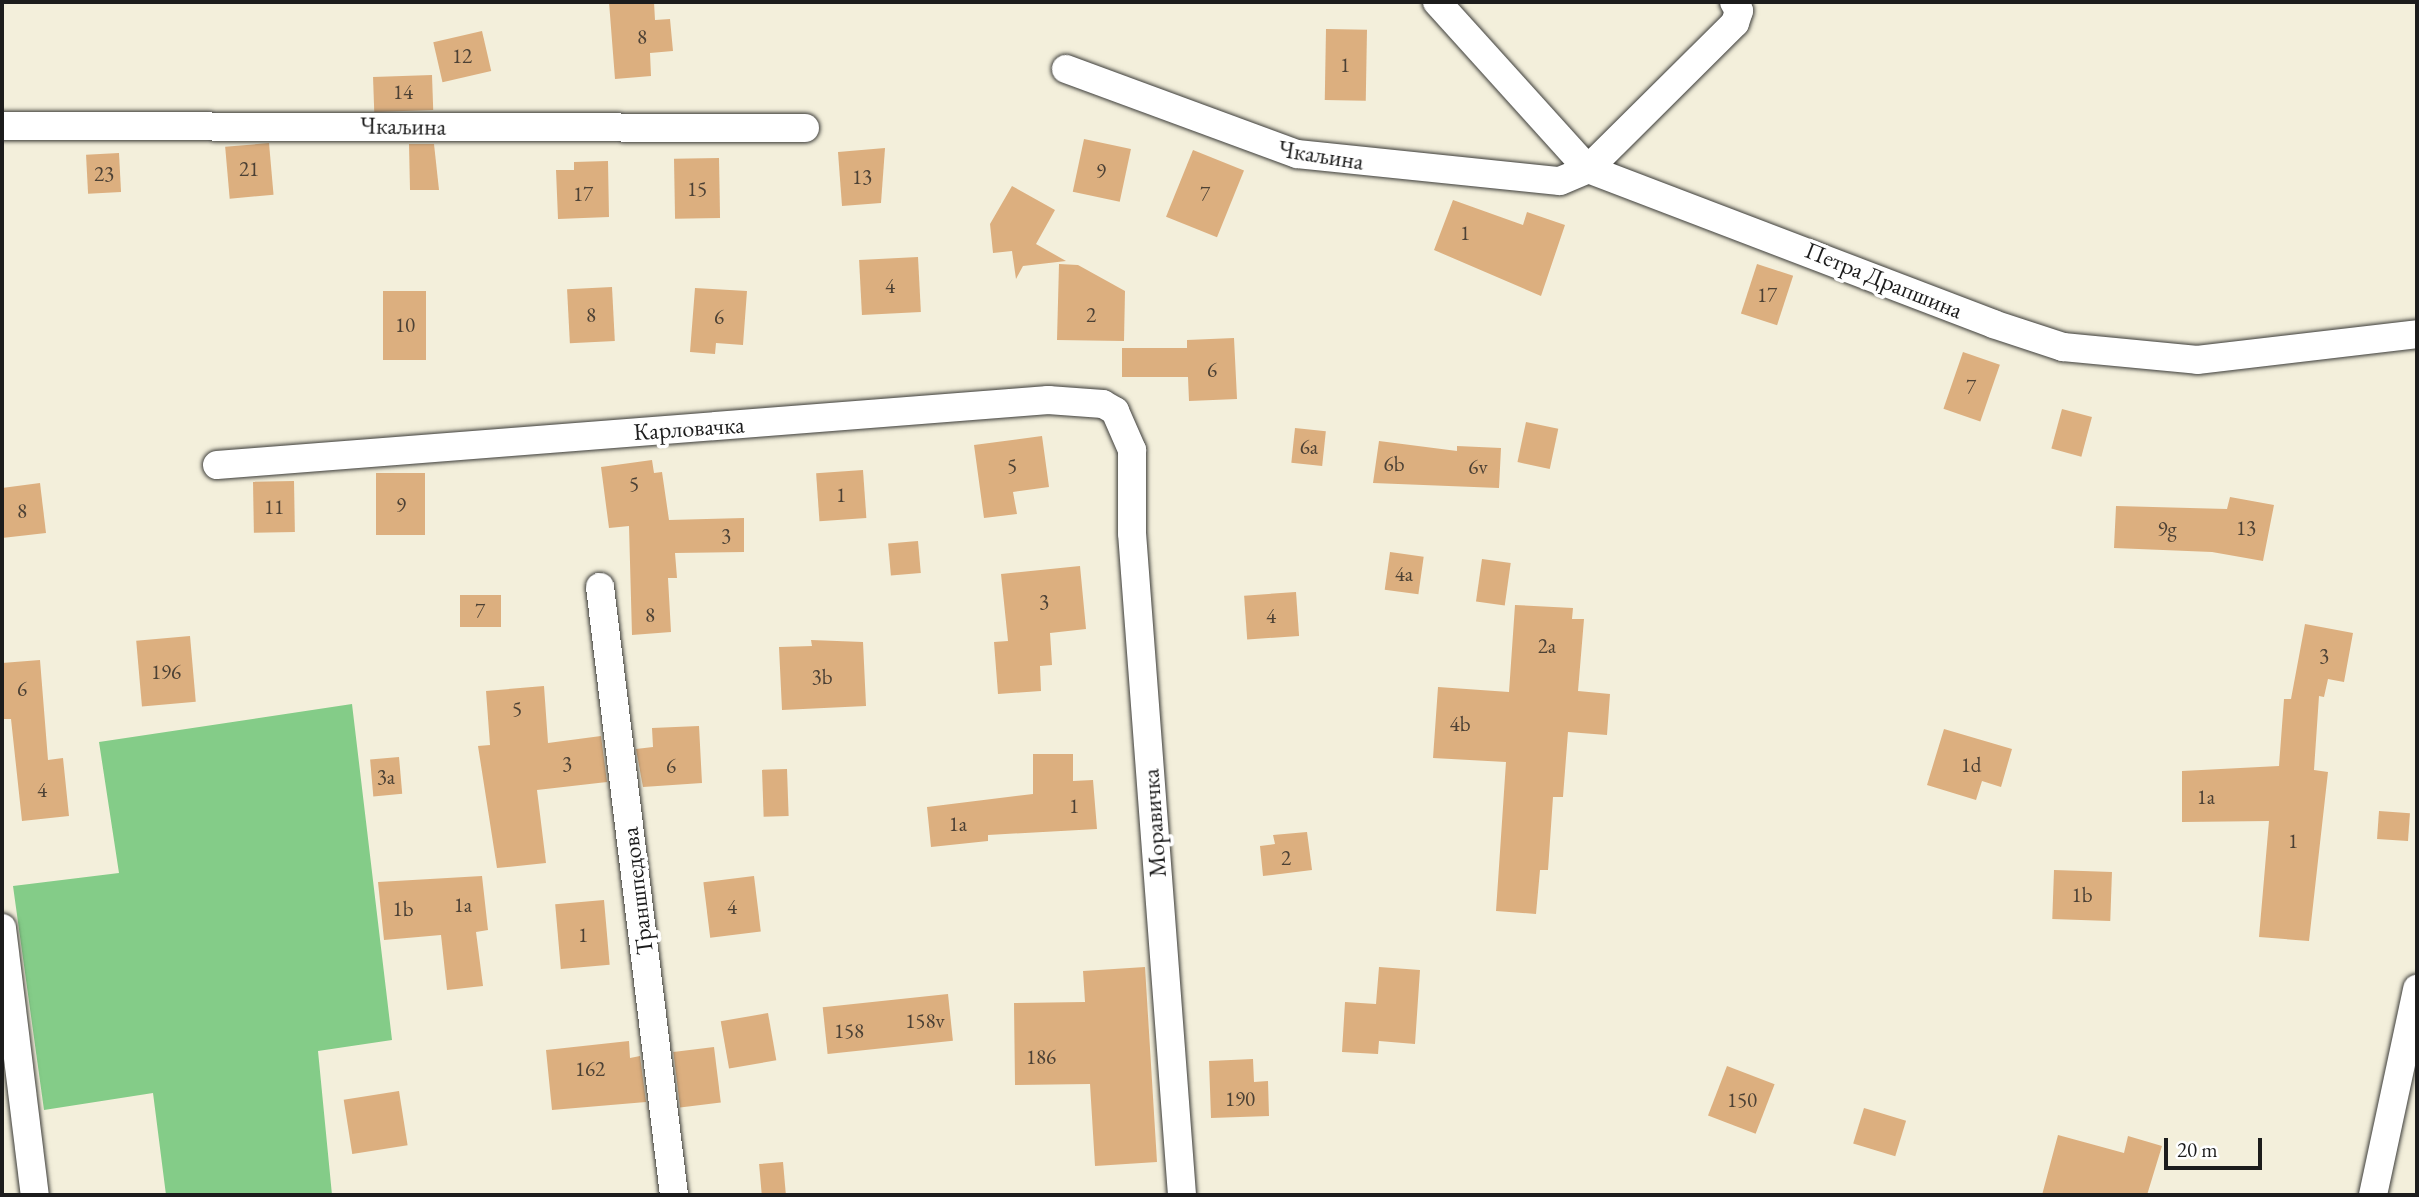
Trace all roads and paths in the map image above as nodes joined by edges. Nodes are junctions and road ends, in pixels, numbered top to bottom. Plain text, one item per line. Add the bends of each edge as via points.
1 (1437, 2) edge
2 (1734, 2) edge
3 (1066, 69) dead end
4 (2, 126) edge
5 (804, 128) dead end
6 (1588, 169) junction
7 (2417, 334) edge
8 (1132, 450) joint
9 (217, 465) dead end
10 (600, 587) dead end
11 (2, 928) edge
12 (2417, 989) edge
13 (35, 1195) edge
14 (674, 1195) edge
15 (1182, 1195) edge
16 (2373, 1195) edge

1 - 6 street
2 - 6 street via 1739,11 1735,23
3 - 6 street, Чкаљина via 1297,154 1532,181 1560,181
4 - 5 street, Чкаљина
6 - 7 street, Петра Драпшина via 2063,347 2197,360
8 - 9 street, Карловачка via 1115,411 1090,402 1048,400
8 - 15 street, Моравичка via 1132,533
10 - 14 street, Траншпедова
11 - 13 street
12 - 16 street

